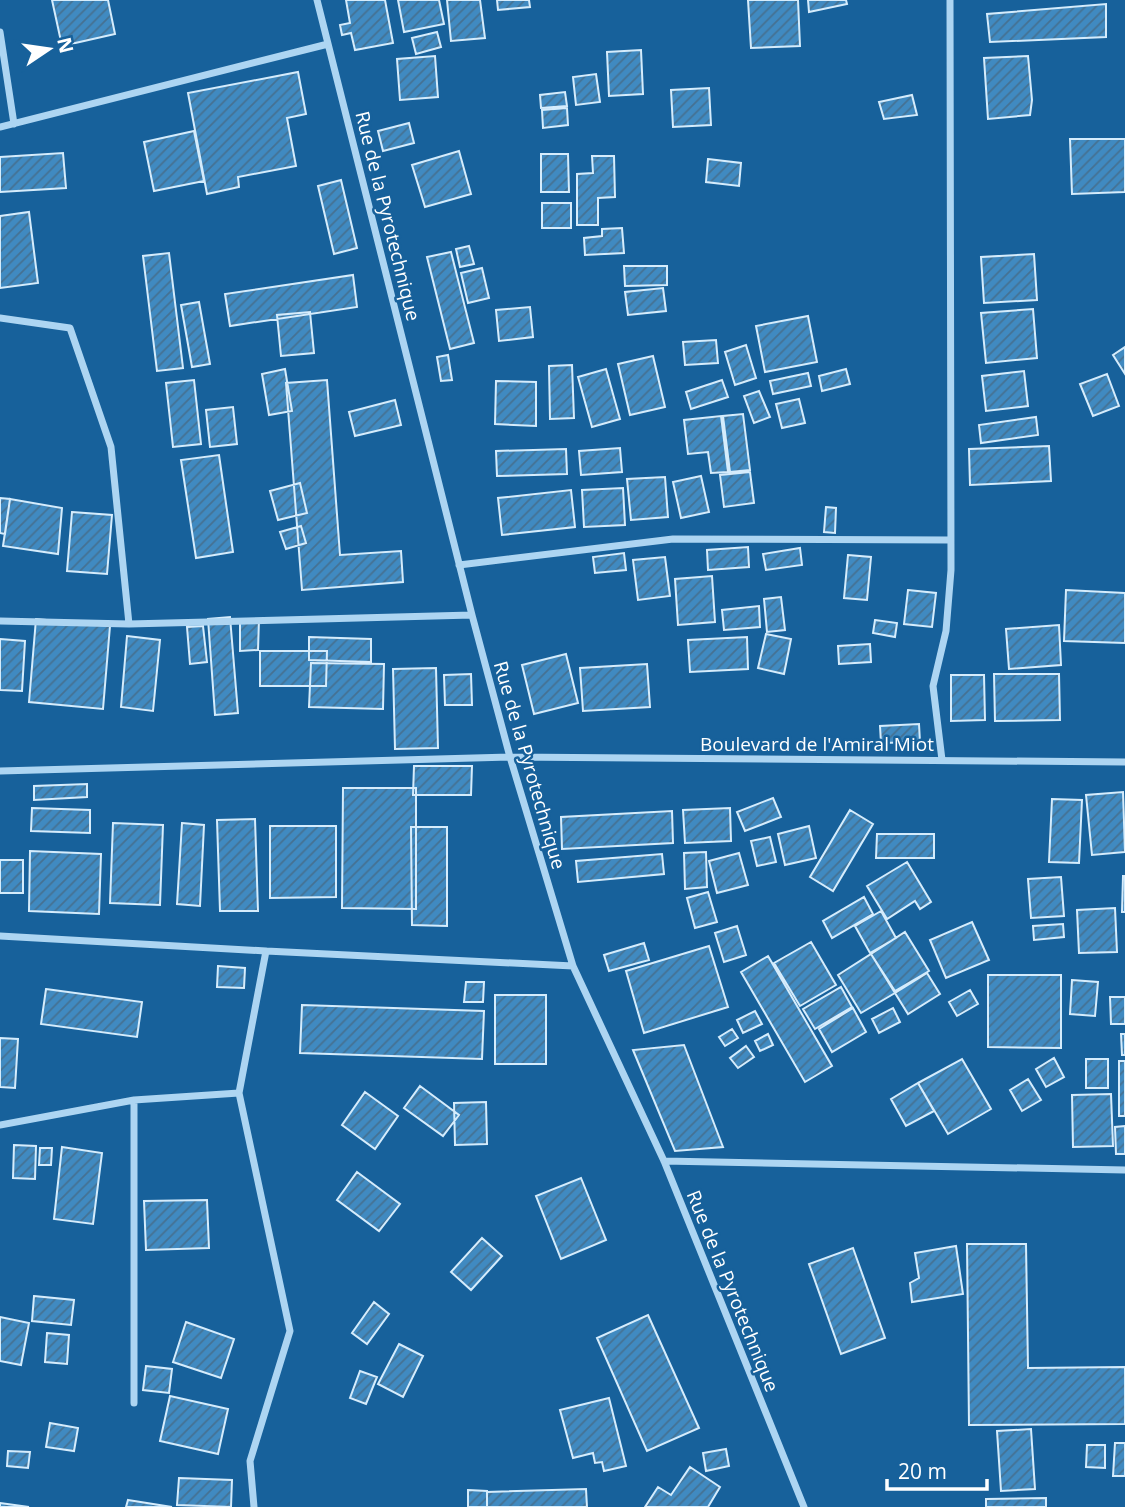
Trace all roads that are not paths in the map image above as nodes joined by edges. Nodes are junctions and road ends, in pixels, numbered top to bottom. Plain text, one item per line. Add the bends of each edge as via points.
1 (317, 0) edge
2 (950, 0) edge
3 (0, 32) edge
4 (328, 44) junction
5 (14, 124) junction
6 (0, 127) edge
7 (0, 318) edge
8 (951, 540) junction
9 (459, 565) junction
10 (472, 615) junction
11 (0, 621) edge
12 (129, 624) junction
13 (510, 757) junction
14 (942, 761) junction
15 (1125, 762) edge
16 (0, 771) edge
17 (0, 936) edge
18 (266, 951) junction
19 (573, 966) junction
20 (239, 1093) junction
21 (134, 1100) junction
22 (0, 1125) edge
23 (664, 1161) junction
24 (1125, 1170) edge
25 (134, 1403) dead end
26 (254, 1507) edge
27 (804, 1507) edge

1 - 4 street, Rue de la Pyrotechnique
2 - 8 street
3 - 5 street
4 - 5 street
4 - 9 street, Rue de la Pyrotechnique
5 - 6 street
7 - 12 street via 69,328 111,447
8 - 9 street via 673,539
8 - 14 street via 946,632 933,686
9 - 10 street, Rue de la Pyrotechnique
10 - 12 street
10 - 13 street, Rue de la Pyrotechnique
11 - 12 street
13 - 14 street, Boulevard de l'Amiral Miot
13 - 16 street, Boulevard de l'Amiral Miot
13 - 19 street, Rue de la Pyrotechnique
14 - 15 street, Boulevard de l'Amiral Miot
17 - 18 street
18 - 19 street
18 - 20 street
19 - 23 street, Rue de la Pyrotechnique
20 - 21 street
20 - 26 street via 290,1331 250,1461
21 - 22 street
21 - 25 street
23 - 24 street
23 - 27 street, Rue de la Pyrotechnique

